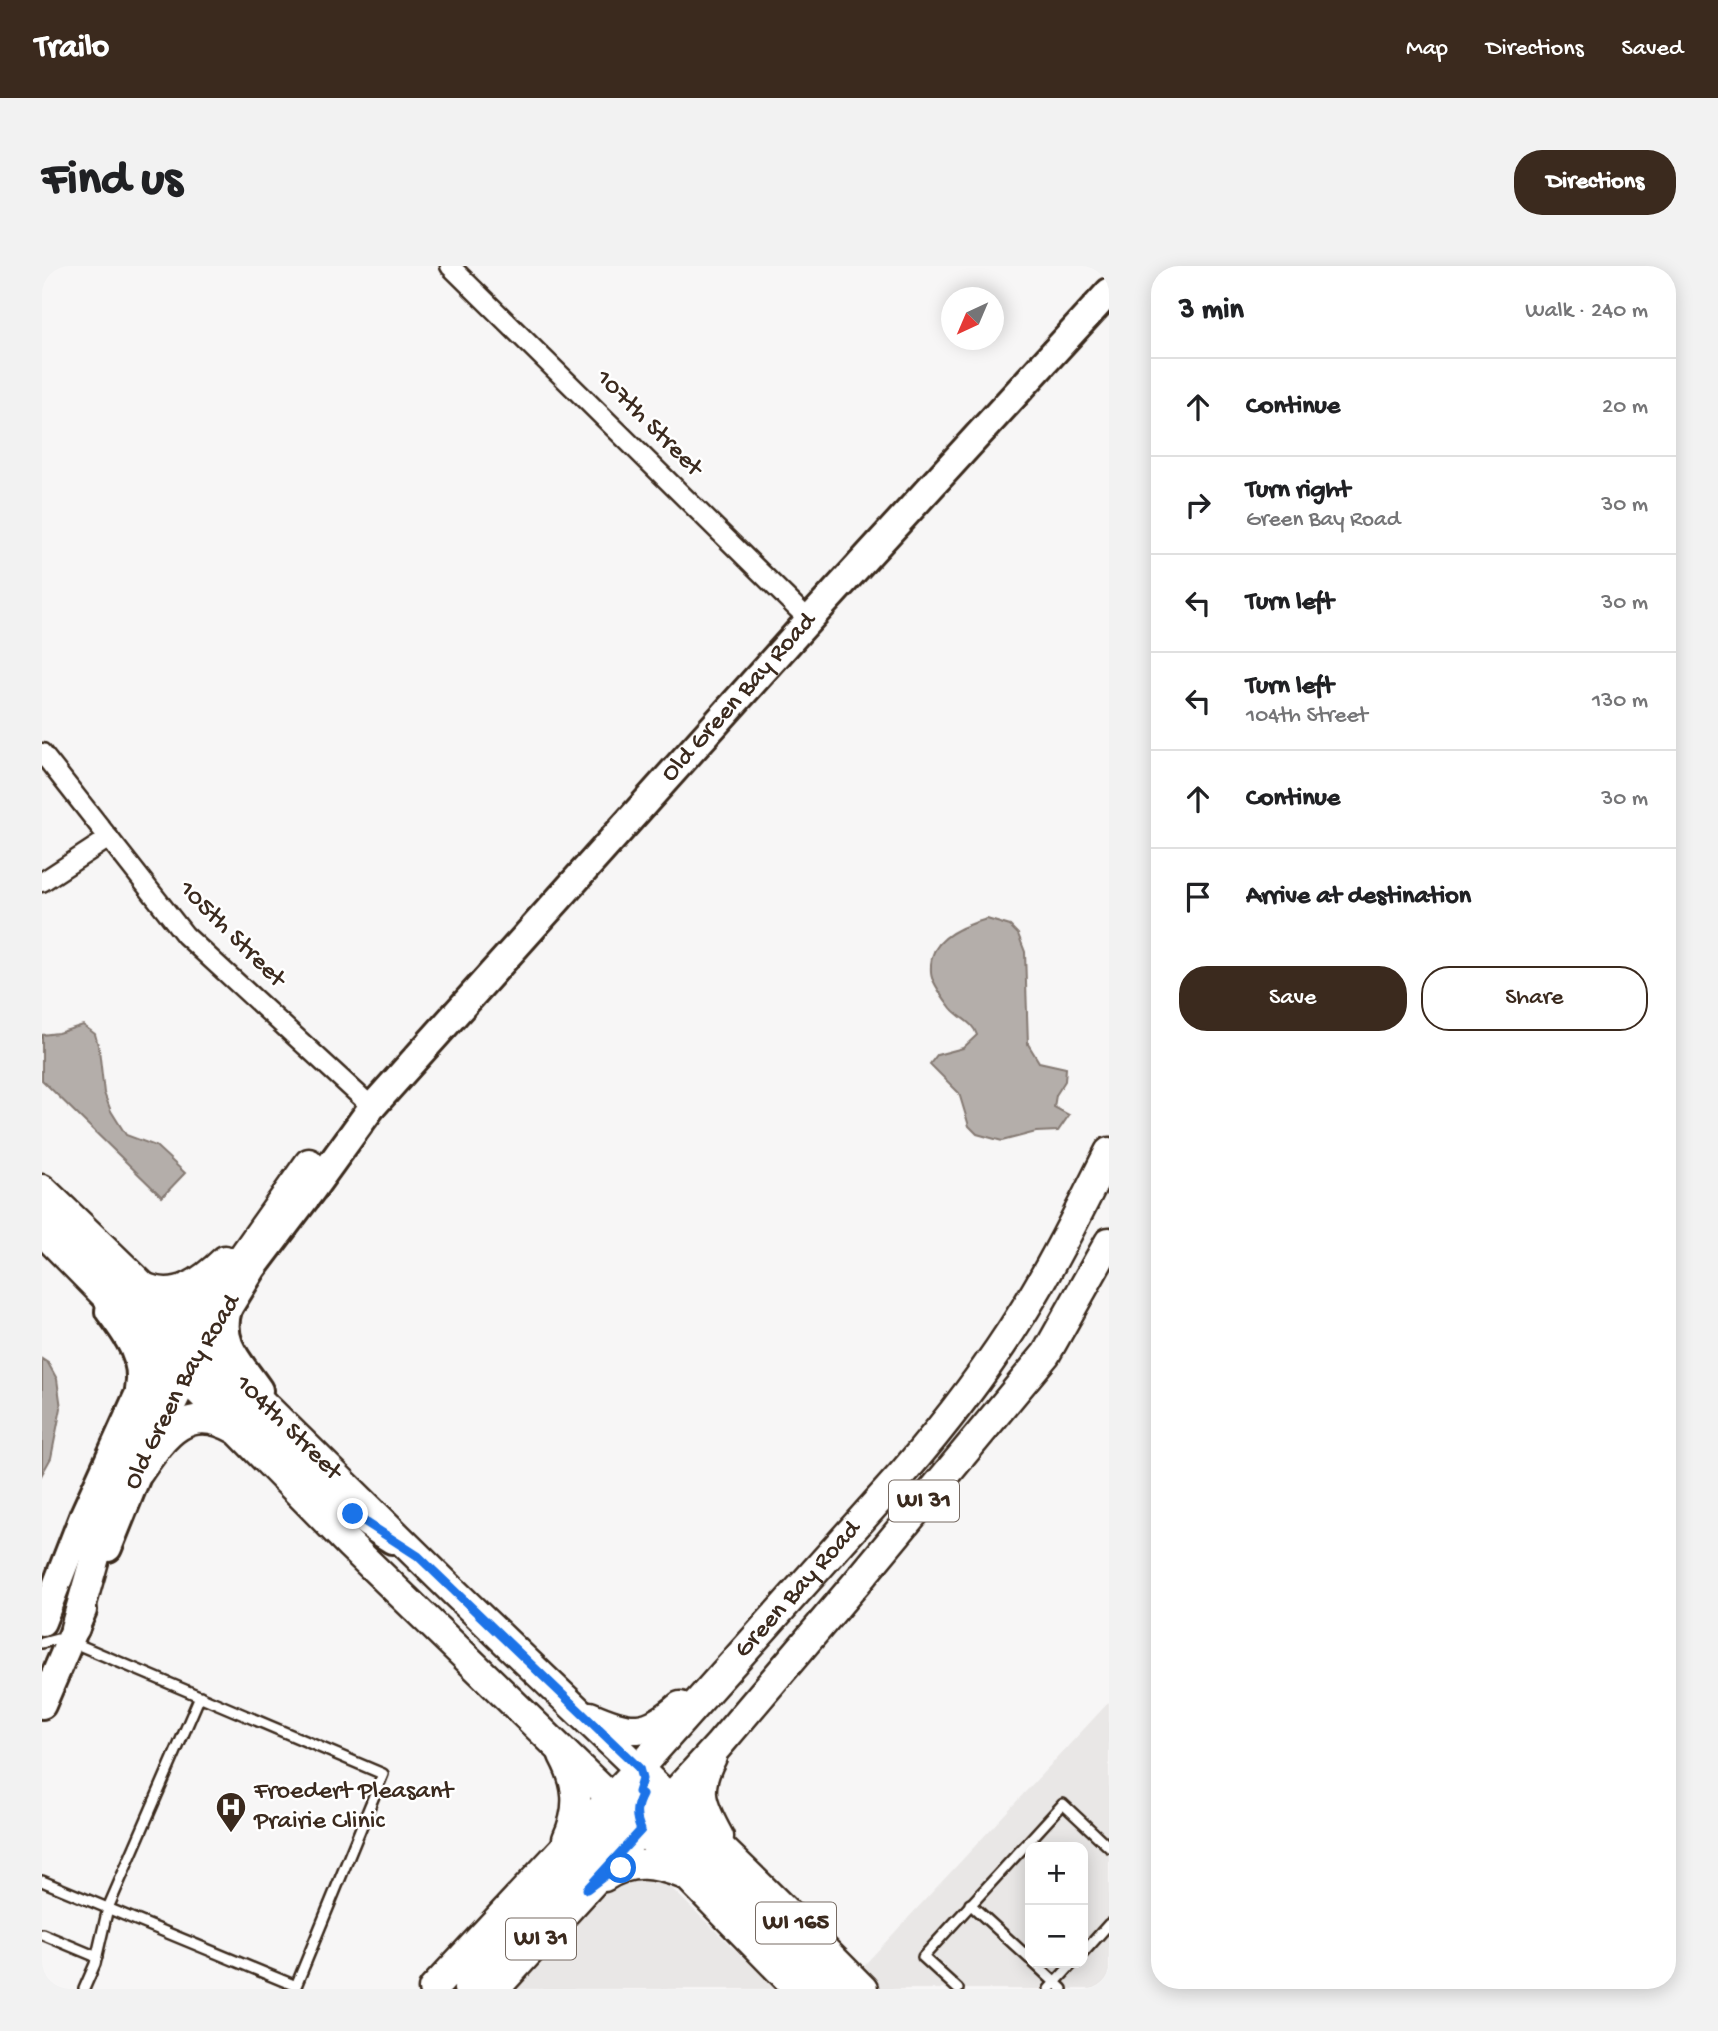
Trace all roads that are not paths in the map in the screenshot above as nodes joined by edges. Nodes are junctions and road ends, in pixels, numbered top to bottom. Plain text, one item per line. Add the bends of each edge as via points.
1 (450, 266) edge
2 (1109, 292) edge
3 (809, 620) junction
4 (42, 752) edge
5 (109, 838) junction
6 (42, 882) edge
7 (372, 1107) junction
8 (1109, 1152) edge
9 (309, 1163) junction
10 (42, 1189) edge
11 (42, 1214) edge
12 (42, 1231) edge
13 (1109, 1242) edge
14 (65, 1254) junction
15 (225, 1260) junction
16 (146, 1288) junction
17 (229, 1306) junction
18 (183, 1348) junction
19 (138, 1394) junction
20 (272, 1412) junction
21 (240, 1432) junction
22 (918, 1455) junction
23 (139, 1472) junction
24 (418, 1556) junction
25 (410, 1604) junction
26 (42, 1622) edge
27 (72, 1635) junction
28 (42, 1643) edge
29 (724, 1674) junction
30 (200, 1696) junction
31 (42, 1704) edge
32 (580, 1712) junction
33 (718, 1746) junction
34 (558, 1747) junction
35 (639, 1798) junction
36 (1109, 1847) edge
37 (562, 1848) junction
38 (729, 1856) junction
39 (685, 1875) junction
40 (42, 1881) edge
41 (587, 1889) junction
42 (970, 1904) junction
43 (108, 1908) junction
44 (1109, 1924) edge
45 (42, 1934) edge
46 (1088, 1947) edge
47 (1025, 1955) edge
48 (97, 1957) junction
49 (1038, 1968) edge
50 (1069, 1968) edge
51 (1056, 1987) edge
52 (85, 1989) edge
53 (433, 1989) edge
54 (468, 1989) edge
55 (495, 1989) edge
56 (799, 1989) edge
57 (832, 1989) edge
58 (863, 1989) edge
59 (958, 1989) edge

1 - 3 street, 107th Street
2 - 3 street, Old Green Bay Road
3 - 7 street, Old Green Bay Road
4 - 5 street, 105th Street
5 - 6 street
5 - 7 street, 105th Street via 186,935
7 - 9 street, Old Green Bay Road via 349,1120
7 - 17 street, Old Green Bay Road
8 - 22 main road, Green Bay Road / WI 31 via 1026,1308 973,1387
9 - 15 street, Old Green Bay Road
9 - 18 main road
10 - 16 main road, 104th Street / WI 165
11 - 18 street
12 - 14 main road, 104th Street / WI 165
13 - 33 main road, Green Bay Road / WI 31 via 1046,1354
14 - 18 main road, 104th Street / WI 165
14 - 19 street via 131,1343 141,1369
15 - 16 main road via 180,1291 160,1293
15 - 18 street, Old Green Bay Road
16 - 18 main road, 104th Street / WI 165
17 - 18 street, Old Green Bay Road
17 - 20 street via 226,1338
18 - 19 street, Old Green Bay Road
18 - 20 main road, 104th Street / WI 165
18 - 21 main road, 104th Street / WI 165
18 - 23 street, Old Green Bay Road
18 - 24 street via 338,1503
18 - 27 main road via 118,1476
19 - 26 street, Old Green Bay Road
20 - 24 main road, 104th Street / WI 165
21 - 23 main road via 214,1420 184,1424 165,1437
21 - 25 main road, 104th Street / WI 165
22 - 29 main road, Green Bay Road / WI 31
22 - 35 main road via 841,1569
23 - 27 street, Old Green Bay Road
24 - 32 main road, 104th Street / WI 165
25 - 34 main road, 104th Street / WI 165
25 - 35 main road via 509,1676
27 - 28 lane
27 - 30 lane
27 - 31 street, Old Green Bay Road
29 - 32 main road via 713,1676 663,1720 646,1728 622,1728
29 - 35 main road, Green Bay Road / WI 31
30 - 43 lane
30 - 43 lane via 383,1774 296,1986
32 - 35 main road, 104th Street / WI 165
33 - 35 main road, Green Bay Road / WI 31
33 - 38 main road via 701,1792
34 - 35 main road, 104th Street / WI 165
34 - 37 main road via 573,1777 577,1804
35 - 37 main road, Green Bay Road / WI 31
35 - 38 main road, 104th Street / WI 165
35 - 39 main road, 104th Street / WI 165
35 - 41 main road, Green Bay Road / WI 31
35 - 54 main road
35 - 57 main road
36 - 42 lane via 1063,1804
37 - 53 main road, Green Bay Road / WI 31
38 - 58 main road, 104th Street / WI 165
39 - 41 main road via 634,1864
39 - 56 main road, 104th Street / WI 165
40 - 43 lane
41 - 55 main road, Green Bay Road / WI 31
42 - 47 lane
42 - 59 lane via 923,1957
43 - 48 lane
44 - 46 lane
45 - 48 lane
48 - 52 lane
49 - 51 lane
50 - 51 lane

